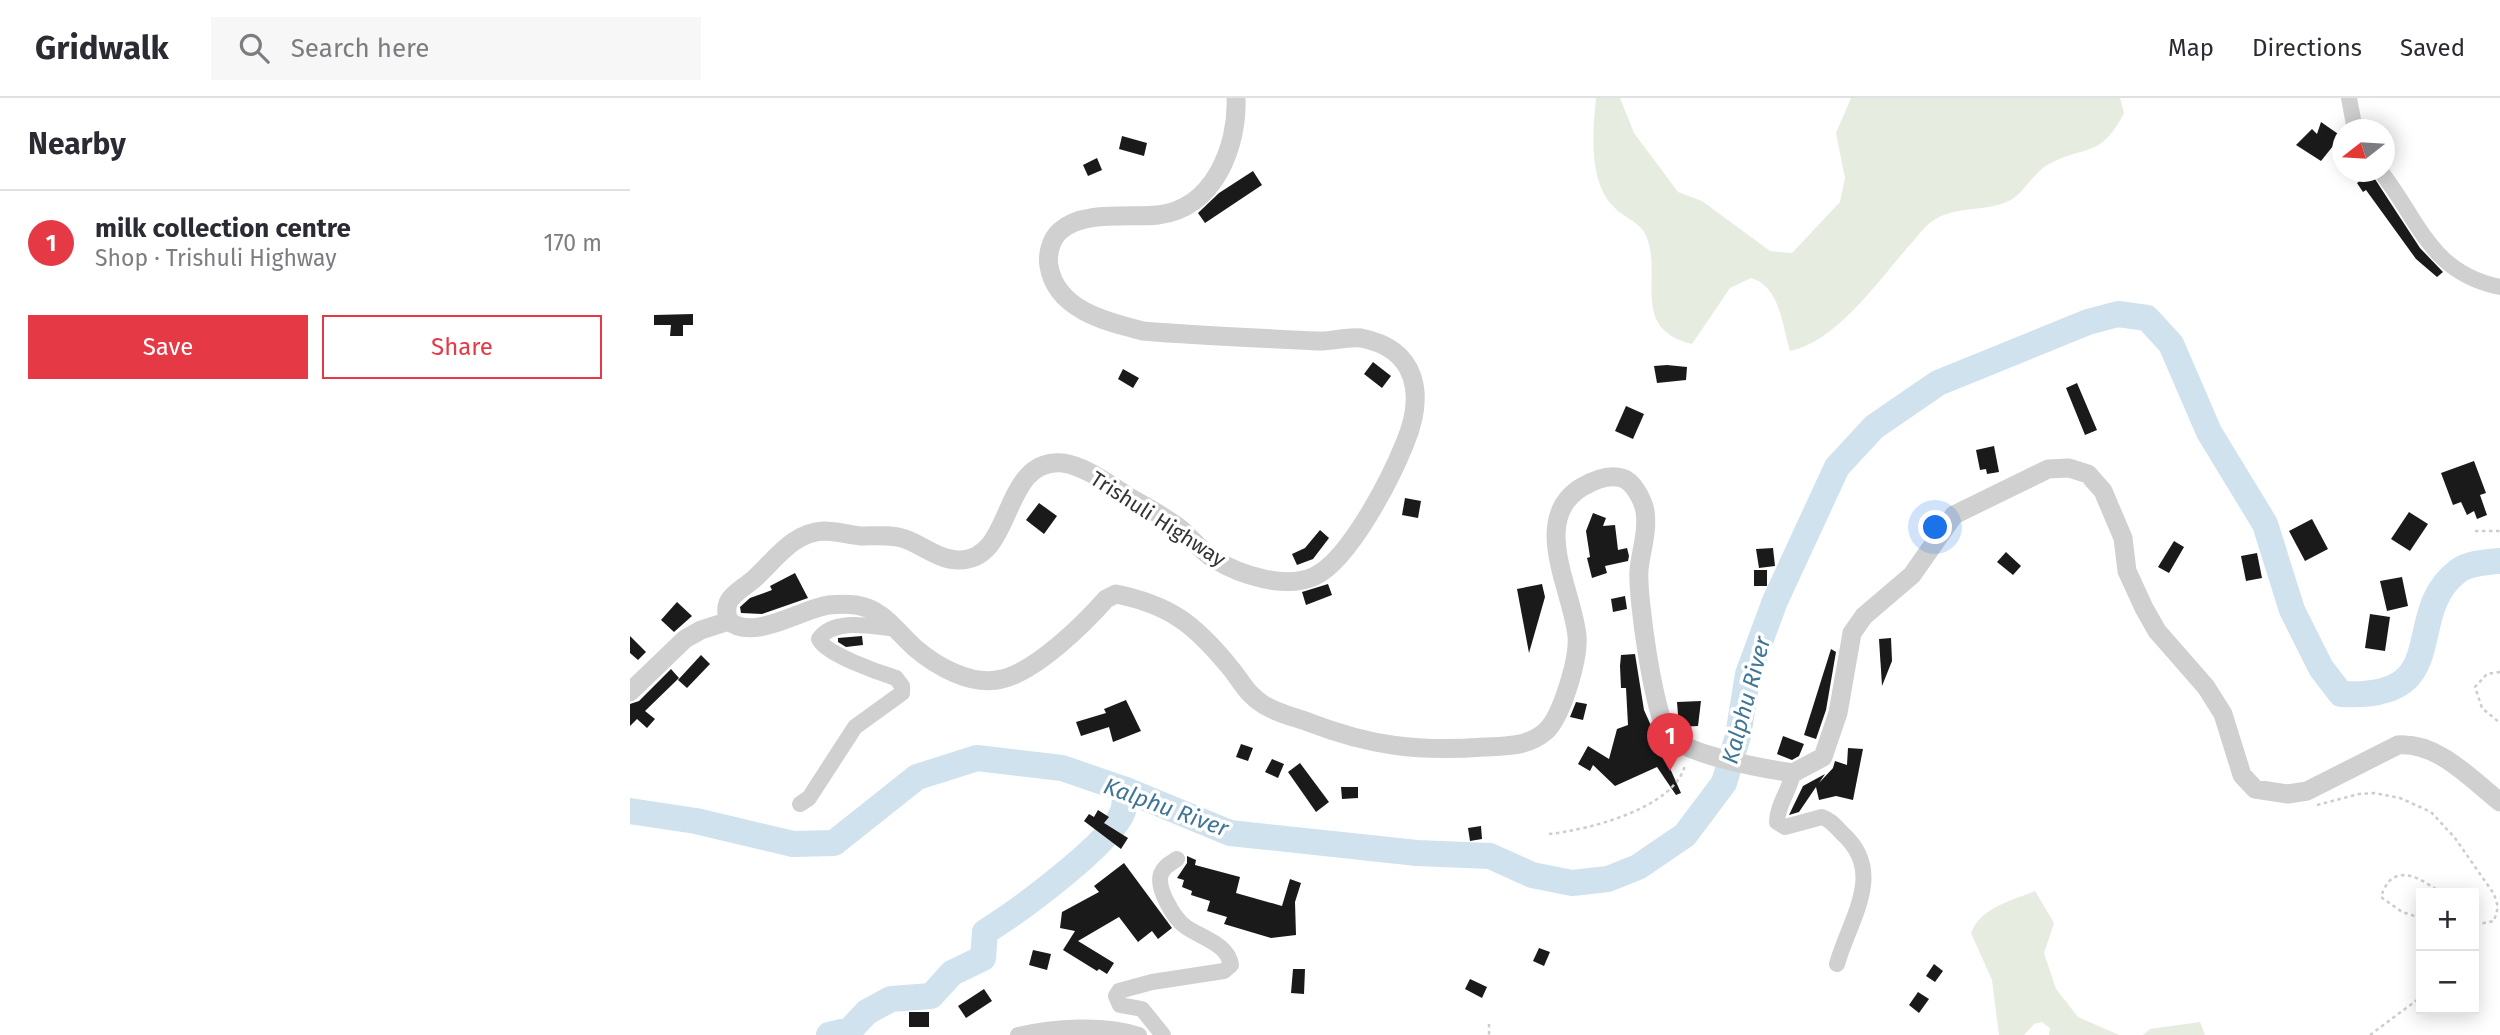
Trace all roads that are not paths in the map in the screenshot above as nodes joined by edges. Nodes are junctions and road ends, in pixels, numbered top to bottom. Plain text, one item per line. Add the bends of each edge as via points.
1 (1236, 98) edge
2 (2349, 98) edge
3 (2353, 119) edge
4 (2388, 182) edge
5 (2500, 287) edge
6 (729, 621) junction
7 (897, 629) junction
8 (630, 692) edge
9 (1793, 773) junction
10 (2500, 802) edge
11 (800, 804) dead end
12 (1177, 859) dead end
13 (1837, 964) dead end
14 (1018, 1035) edge
15 (1139, 1035) edge
16 (1163, 1035) edge

1 - 6 street, Trishuli Highway via 1231,148 1224,166 1204,191 1179,209 1160,215 1087,220 1060,231 1052,243 1050,271 1055,285 1075,305 1143,331 1322,341 1358,337 1398,352 1415,387 1411,428 1380,497 1330,564 1318,575 1301,580 1279,581 1241,570 1216,561 1181,529 1098,478 1065,463 1052,464 1027,478 1011,499 990,548 981,554 957,560 902,538 811,533 796,540 730,596 725,608
2 - 3 street
4 - 5 street via 2431,248 2472,281
6 - 7 street via 742,628 779,622 828,605 856,605 888,619
6 - 8 street via 685,639
7 - 9 street via 930,661 979,680 1001,680 1047,653 1116,594 1164,607 1186,620 1231,668 1244,690 1265,706 1388,746 1421,751 1511,747 1548,729 1574,673 1577,634 1558,558 1560,511 1570,494 1579,489 1610,476 1625,478 1645,511 1640,580 1656,697 1669,735 1698,750
7 - 11 street via 841,626 819,639 831,651 896,678 902,693 855,727 809,798
9 - 10 street via 1823,757 1838,713 1852,632 1864,615 1912,575 1954,515 2048,469 2069,468 2088,474 2103,491 2123,537 2127,571 2144,608 2223,713 2242,775 2255,789 2287,794 2307,791 2398,745 2414,744 2455,766
9 - 13 street via 1777,821 1785,827 1827,819 1853,842 1865,867 1861,900
12 - 16 street via 1160,875 1166,897 1185,926 1223,950 1231,965 1224,971 1119,991 1120,1005 1142,1009
14 - 15 street via 1087,1028

